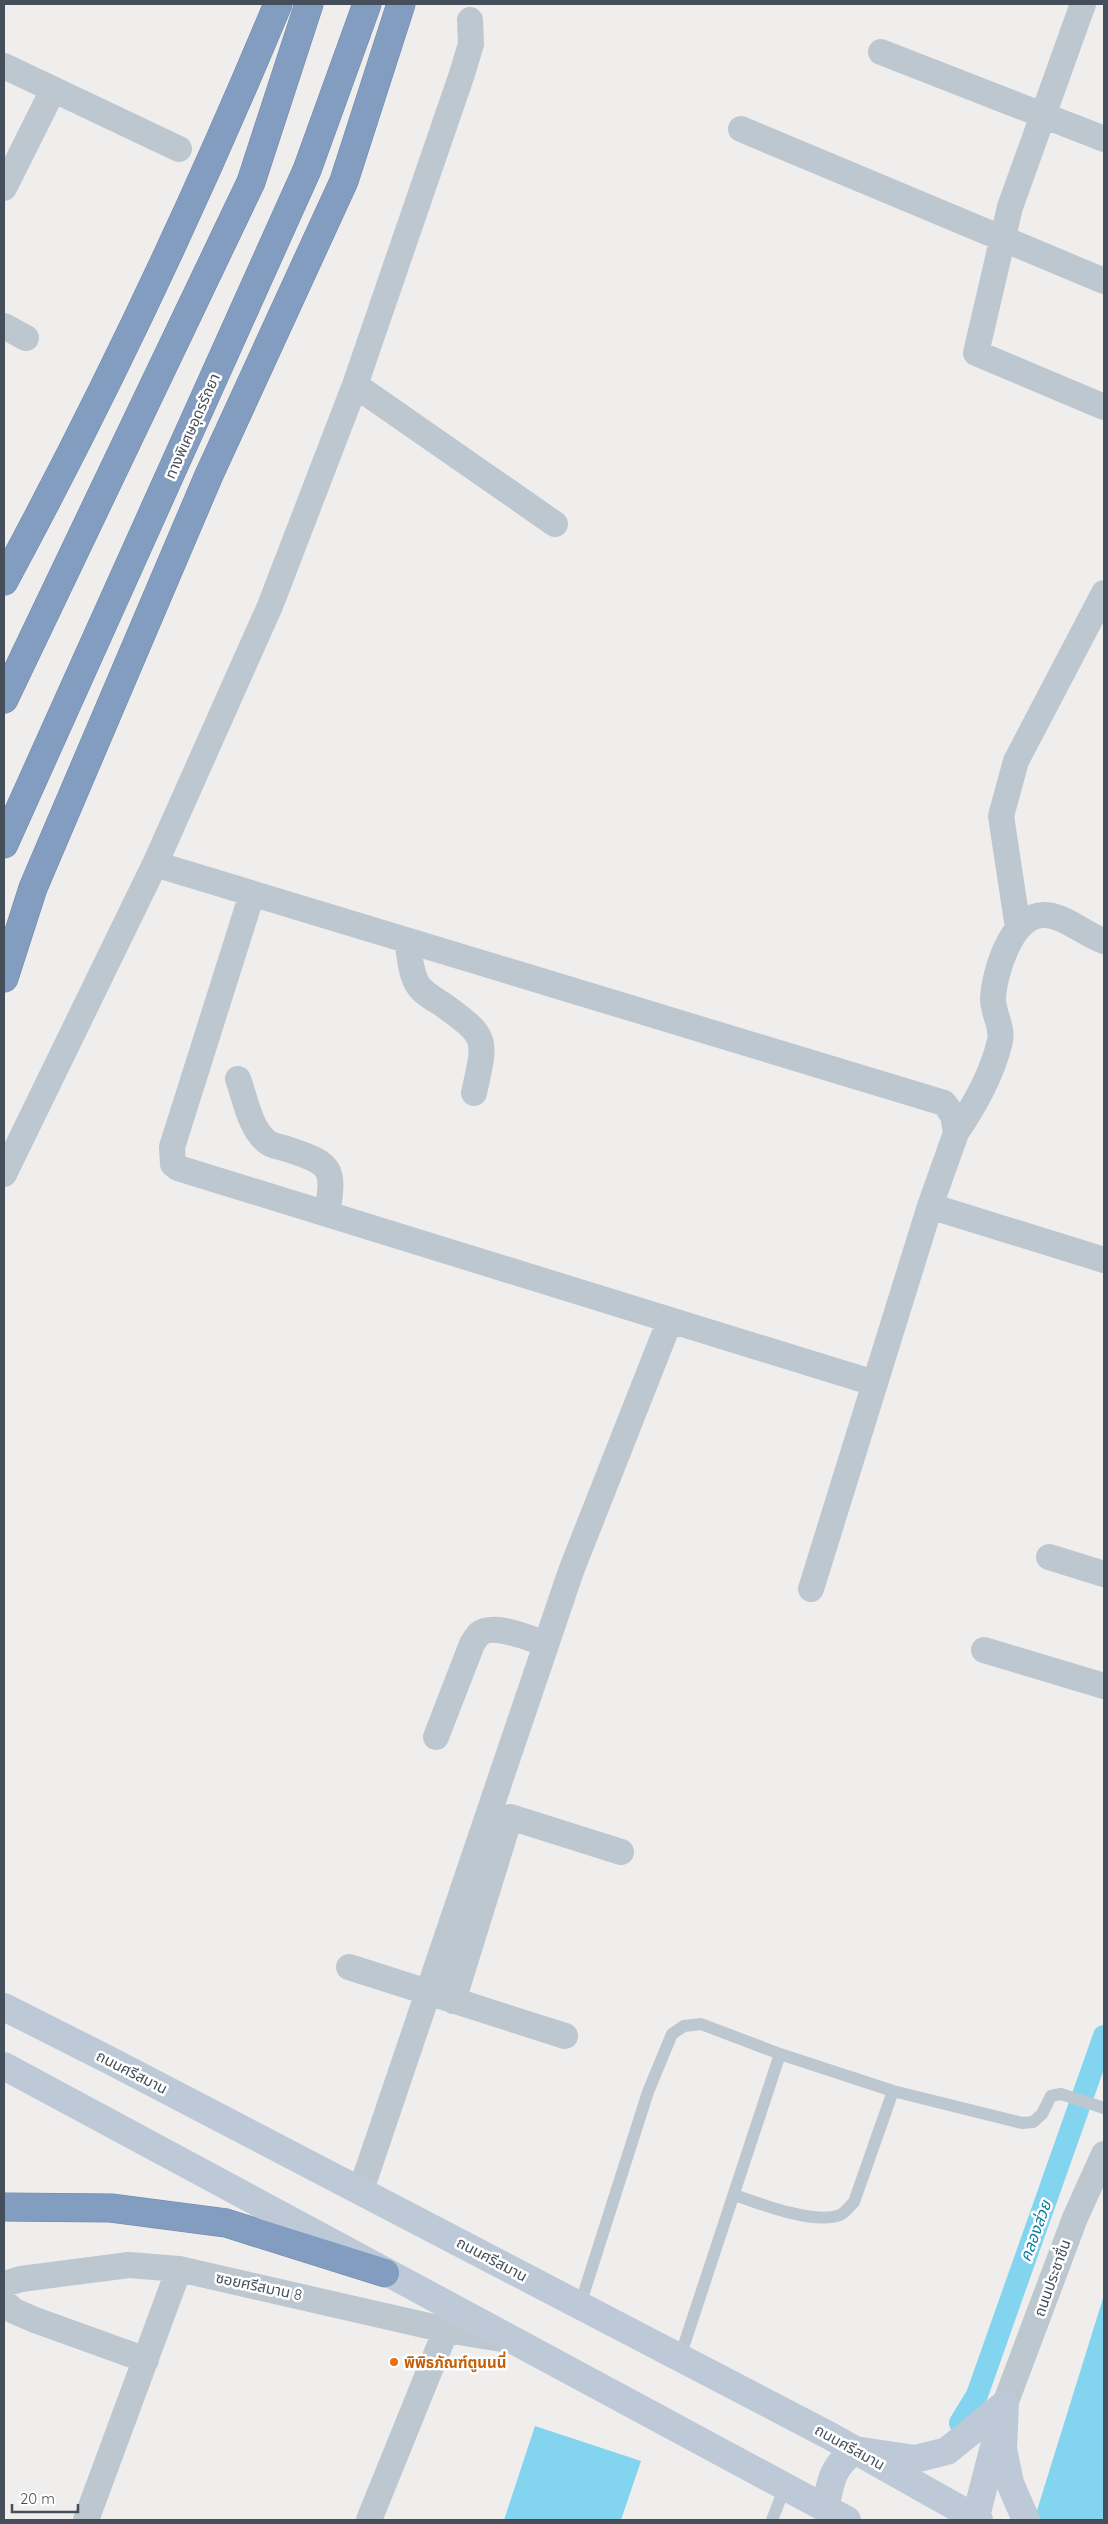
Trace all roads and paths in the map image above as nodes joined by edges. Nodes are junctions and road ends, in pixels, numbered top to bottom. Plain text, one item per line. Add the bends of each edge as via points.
1 (278, 4) edge
2 (309, 4) edge
3 (367, 4) edge
4 (401, 4) edge
5 (1083, 4) edge
6 (470, 20) dead end
7 (881, 52) dead end
8 (4, 66) edge
9 (53, 90) junction
10 (1043, 115) junction
11 (741, 129) dead end
12 (1104, 139) edge
13 (179, 149) dead end
14 (4, 188) edge
15 (1003, 238) junction
16 (1104, 281) edge
17 (355, 385) junction
18 (1104, 407) edge
19 (555, 524) dead end
20 (4, 581) edge
21 (1104, 593) edge
22 (4, 700) edge
23 (4, 844) edge
24 (155, 864) junction
25 (33, 888) junction
26 (252, 894) junction
27 (1018, 928) junction
28 (4, 937) edge
29 (407, 941) junction
30 (1104, 941) edge
31 (4, 978) edge
32 (238, 1079) dead end
33 (474, 1093) dead end
34 (956, 1133) junction
35 (4, 1174) edge
36 (930, 1206) junction
37 (327, 1214) junction
38 (1104, 1260) edge
39 (670, 1320) junction
40 (874, 1383) junction
41 (1049, 1557) dead end
42 (1104, 1572) edge
43 (811, 1589) dead end
44 (546, 1644) junction
45 (984, 1650) dead end
46 (1104, 1686) edge
47 (436, 1737) dead end
48 (621, 1852) dead end
49 (349, 1967) dead end
50 (426, 1993) junction
51 (453, 2001) junction
52 (4, 2007) edge
53 (565, 2036) dead end
54 (780, 2054) junction
55 (4, 2066) edge
56 (893, 2091) junction
57 (1100, 2106) edge
58 (1103, 2163) edge
59 (361, 2190) junction
60 (735, 2195) junction
61 (4, 2207) edge
62 (180, 2269) junction
63 (386, 2274) junction
64 (4, 2284) edge
65 (4, 2302) edge
66 (580, 2305) junction
67 (446, 2330) junction
68 (511, 2341) junction
69 (680, 2357) junction
70 (146, 2360) junction
71 (1005, 2404) junction
72 (854, 2450) junction
73 (785, 2487) junction
74 (836, 2514) edge
75 (86, 2520) edge
76 (369, 2520) edge
77 (772, 2520) edge
78 (976, 2520) edge
79 (1026, 2520) edge

1 - 20 highway via 141,314
2 - 22 highway via 251,182
3 - 23 highway, ทางพิเศษอุดรรัถยา via 307,170
4 - 25 highway via 344,181 209,474
5 - 10 street
6 - 17 street via 471,44 462,74
7 - 10 street
8 - 9 street
9 - 13 street
9 - 14 street
10 - 12 street
10 - 15 street via 1010,207
11 - 15 street
15 - 16 street
15 - 18 street via 976,353
17 - 19 street
17 - 24 street via 270,606
21 - 27 street via 1016,761 1007,788 1001,816
24 - 26 street
24 - 35 street
25 - 28 highway
25 - 31 highway
26 - 29 street
26 - 37 street via 172,1147 173,1164
27 - 30 street via 1030,918 1044,914
27 - 34 street via 1006,946 993,1000 1001,1037 995,1061 978,1099
29 - 33 street via 418,986 472,1026 482,1043
29 - 34 street via 944,1104 953,1115
32 - 37 street via 256,1129 264,1140 311,1157 327,1167 332,1177 332,1189
34 - 36 street
36 - 38 street
36 - 40 street
37 - 39 street
39 - 40 street
39 - 44 street via 571,1571
40 - 43 street
41 - 42 street
44 - 47 street via 499,1629 479,1634 472,1644
44 - 50 street
45 - 46 street
48 - 51 street via 510,1817
49 - 50 street
50 - 51 street
50 - 59 street
51 - 53 street
52 - 59 main road, ถนนศรีสมาน
54 - 56 lane
54 - 60 lane
54 - 66 lane via 701,2024 684,2026 672,2034 648,2092
55 - 63 main road
56 - 57 lane via 1022,2123 1033,2122 1042,2114 1051,2096 1061,2094
56 - 60 lane via 854,2202 841,2214 824,2218 785,2212
58 - 71 street, ถนนประชาชื่น via 1075,2218
59 - 66 main road, ถนนศรีสมาน
60 - 69 lane
61 - 63 highway via 111,2208 226,2223
62 - 64 street, ซอยศรีสมาน 8 via 130,2265 20,2279
62 - 67 street, ซอยศรีสมาน 8
62 - 70 street
63 - 68 main road
65 - 70 street via 14,2311 35,2320
66 - 69 main road, ถนนศรีสมาน
67 - 68 street, ซอยศรีสมาน 8
67 - 76 street
68 - 73 main road
69 - 72 main road, ถนนศรีสมาน
70 - 75 street
71 - 72 main road via 947,2451 915,2459
71 - 78 main road
71 - 79 main road via 1003,2449 1010,2484
72 - 74 main road via 835,2469
72 - 78 main road, ถนนศรีสมาน
73 - 74 main road
73 - 77 lane

